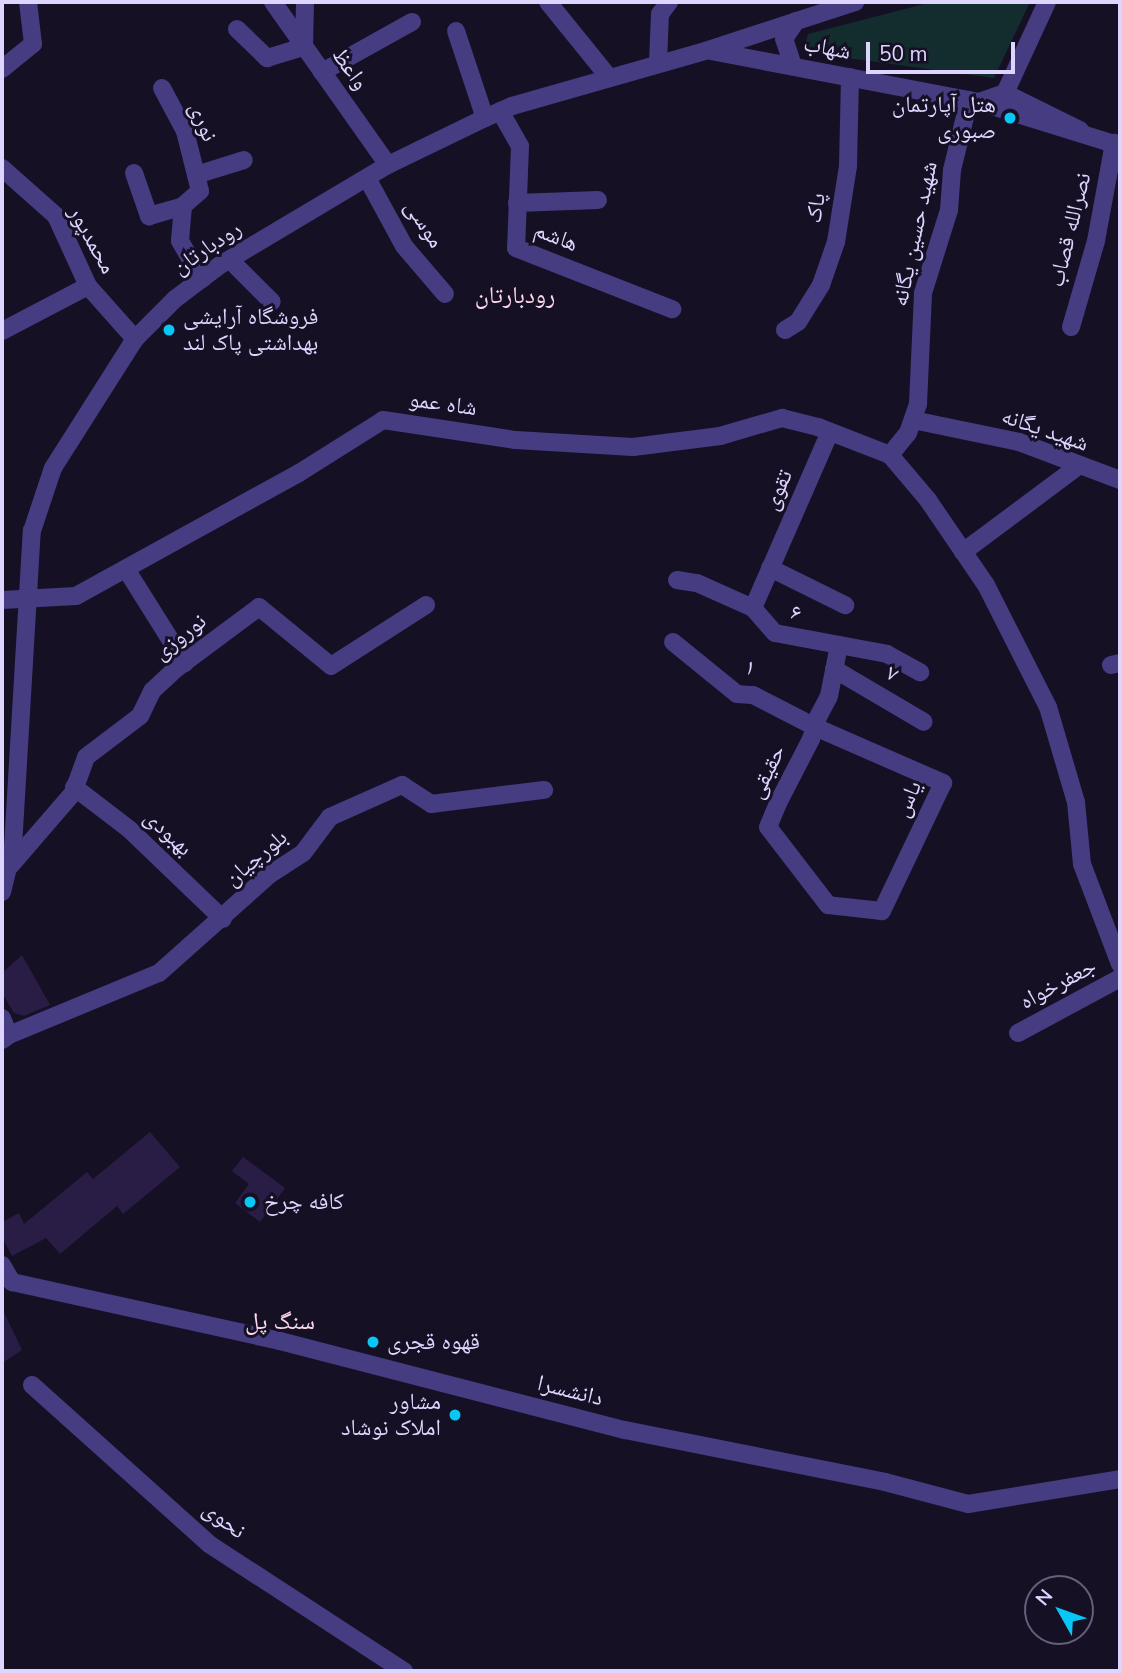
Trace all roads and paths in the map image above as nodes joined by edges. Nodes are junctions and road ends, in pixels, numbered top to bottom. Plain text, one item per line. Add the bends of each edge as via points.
1 (28, 2) edge
2 (273, 2) edge
3 (305, 2) edge
4 (548, 2) edge
5 (669, 2) edge
6 (855, 2) edge
7 (1046, 2) edge
8 (796, 21) junction
9 (412, 22) dead end
10 (237, 29) dead end
11 (456, 31) dead end
12 (304, 47) junction
13 (708, 50) junction
14 (658, 63) junction
15 (793, 66) junction
16 (2, 69) edge
17 (322, 72) junction
18 (608, 76) junction
19 (850, 77) junction
20 (162, 88) dead end
21 (1005, 93) junction
22 (974, 101) junction
23 (492, 115) junction
24 (1082, 132) junction
25 (1117, 144) edge
26 (244, 160) dead end
27 (388, 165) junction
28 (2, 168) edge
29 (134, 173) dead end
30 (196, 175) junction
31 (367, 177) junction
32 (598, 200) dead end
33 (517, 203) junction
34 (183, 206) junction
35 (230, 260) junction
36 (202, 279) junction
37 (88, 286) junction
38 (445, 295) dead end
39 (272, 302) dead end
40 (672, 309) dead end
41 (1071, 327) dead end
42 (785, 330) dead end
43 (2, 331) edge
44 (135, 339) junction
45 (913, 420) junction
46 (830, 432) junction
47 (890, 455) junction
48 (1077, 467) junction
49 (1120, 480) edge
50 (964, 552) junction
51 (770, 568) junction
52 (126, 569) junction
53 (677, 580) dead end
54 (26, 598) junction
55 (2, 600) edge
56 (426, 605) dead end
57 (845, 605) dead end
58 (753, 608) junction
59 (673, 642) dead end
60 (839, 645) junction
61 (184, 663) junction
62 (834, 669) junction
63 (920, 672) dead end
64 (924, 722) dead end
65 (815, 727) junction
66 (74, 787) junction
67 (544, 790) dead end
68 (8, 843) edge
69 (9, 866) junction
70 (2, 892) edge
71 (828, 905) joint
72 (223, 919) junction
73 (1120, 964) edge
74 (1120, 978) edge
75 (2, 1018) edge
76 (1018, 1033) dead end
77 (6, 1037) edge
78 (2, 1265) edge
79 (7, 1285) edge
80 (32, 1385) dead end
81 (1120, 1479) edge
82 (404, 1671) edge

1 - 16 street via 33,44
2 - 12 street, واعظ
3 - 12 street
4 - 18 street
5 - 14 street via 660,14
6 - 8 street, رودبارتان
7 - 21 street
8 - 13 street, رودبارتان
8 - 15 street via 784,39
9 - 17 street
10 - 12 street via 267,58
11 - 23 street, هاشم
12 - 17 street, واعظ
13 - 14 street, رودبارتان
13 - 15 street, شهاب
14 - 18 street, رودبارتان
15 - 19 street, شهاب
17 - 27 street, واعظ
18 - 23 street, رودبارتان
19 - 22 street, شهاب
19 - 42 street, پاک via 848,166 836,242 821,285 798,322
20 - 30 street, نوری via 185,131
21 - 22 street
21 - 24 street
22 - 24 street, شهاب via 1056,129
22 - 45 street, شهید حسین یگانه via 952,170 949,210 923,292 918,404
23 - 27 street, رودبارتان
23 - 33 street, هاشم via 520,146
24 - 25 street, شهاب
25 - 41 street, نصرالله قصاب via 1097,241
26 - 30 street, نوری
27 - 31 street, رودبارتان
28 - 37 street, محمدپور via 56,216
29 - 34 street via 149,216
30 - 34 street, نوری via 200,191
31 - 35 street, رودبارتان
31 - 38 street, موسی via 404,246
32 - 33 street
33 - 40 street, هاشم via 516,248
34 - 36 street, نوری via 180,241
35 - 36 street, رودبارتان
35 - 39 street
36 - 44 street, رودبارتان
37 - 43 street
37 - 44 street, محمدپور
44 - 54 street, رودبارتان via 53,468 32,531
45 - 47 street, شهید حسین یگانه
45 - 48 street, شهید یگانه via 1018,442
46 - 47 street, شاه عمو
46 - 51 street, تقوی
46 - 52 street, شاه عمو via 782,418 720,436 633,447 516,440 383,420 299,473
47 - 50 street
48 - 49 street, شهید یگانه
48 - 50 street
50 - 73 street via 986,585 1048,707 1076,802 1082,864
51 - 57 street
51 - 58 street, تقوی
52 - 54 street, شاه عمو via 76,596
52 - 61 street
53 - 58 street via 697,583
54 - 55 street, شاه عمو
54 - 68 street, رودبارتان
56 - 61 street, نوروزی via 331,666 259,607
58 - 60 street, ۶ via 775,633
59 - 65 street, ۱ via 737,694 752,695
60 - 62 street, حقیقی
60 - 63 street, ۶ via 887,654
61 - 66 street, نوروزی via 152,691 140,716 86,757
62 - 64 street, ۷
62 - 65 street, حقیقی via 829,696
65 - 71 street, حقیقی via 768,827
65 - 71 street, یاس via 943,783 882,911
66 - 69 street, نوروزی
66 - 72 street, بهبودی via 129,829
67 - 72 street, بلورچیان via 431,804 402,785 330,817 303,853 270,875
68 - 69 street, رودبارتان
69 - 70 street, رودبارتان
72 - 77 street, بلورچیان via 159,972
74 - 76 street, جعفرخواه
75 - 77 street
78 - 79 street
79 - 81 street, دانشسرا via 280,1341 625,1430 885,1482 968,1504
80 - 82 street, نحوی via 209,1544

